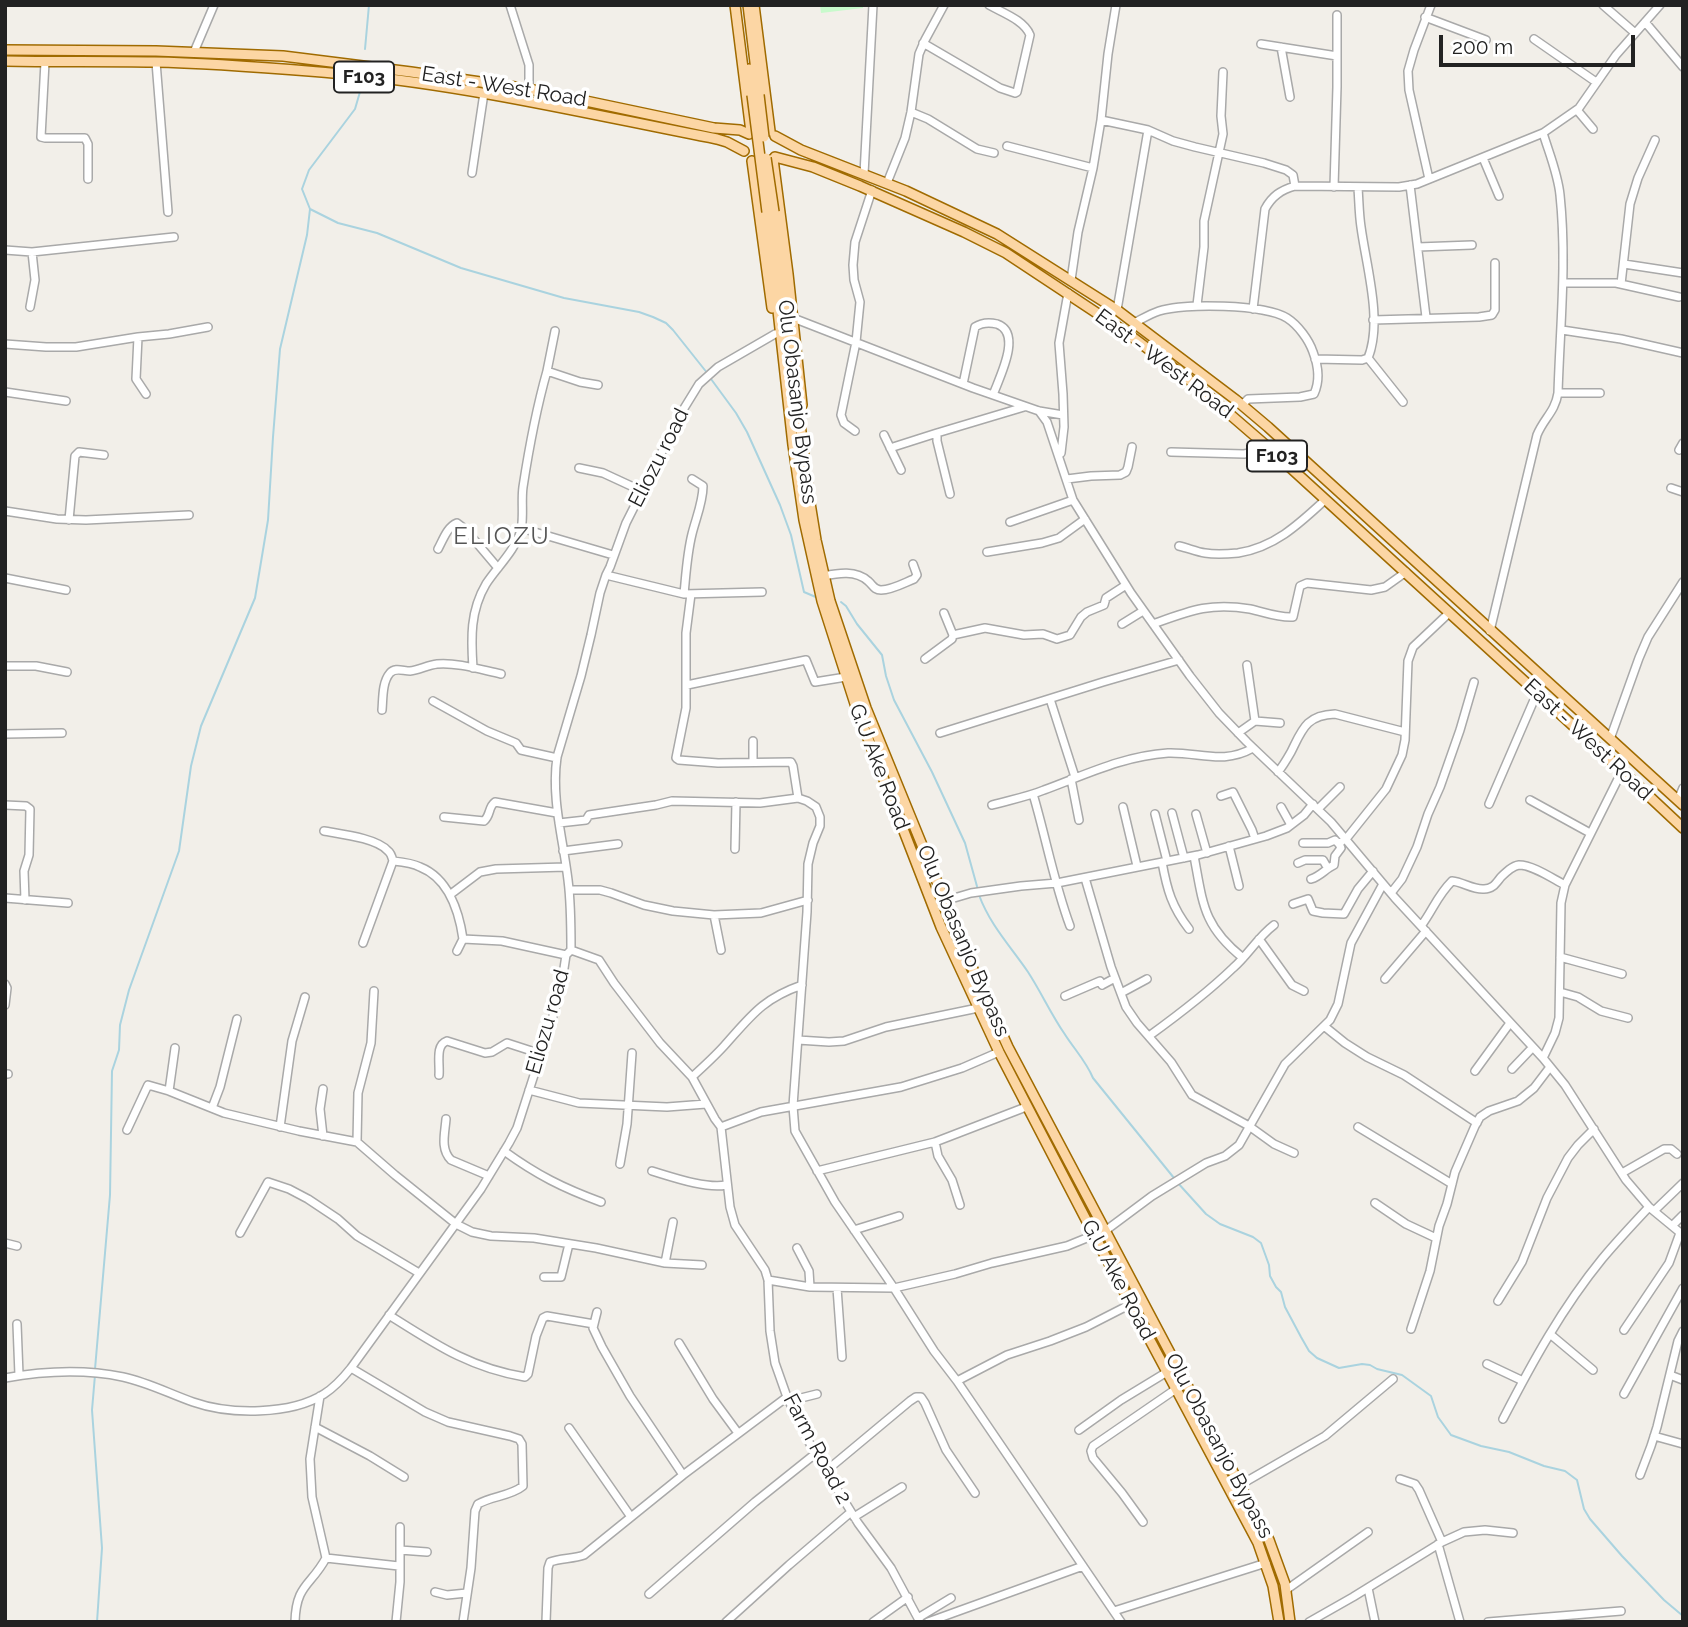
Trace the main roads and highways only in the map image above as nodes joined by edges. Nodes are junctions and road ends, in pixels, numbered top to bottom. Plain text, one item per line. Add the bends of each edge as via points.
1 (735, 5) edge
2 (740, 5) edge
3 (748, 5) edge
4 (754, 5) edge
5 (5, 50) edge
6 (5, 61) edge
7 (755, 95) junction
8 (748, 108) junction
9 (727, 130) junction
10 (750, 133) junction
11 (772, 134) junction
12 (744, 151) junction
13 (774, 158) junction
14 (752, 161) junction
15 (797, 445) junction
16 (1680, 803) edge
17 (1683, 828) edge
18 (1279, 1622) edge
19 (1290, 1622) edge

1 - 8 main road
2 - 7 main road
3 - 7 main road
4 - 11 main road
5 - 9 main road, East - West Road / F103 via 296,58 529,89
6 - 12 main road, East - West Road / F103 via 156,62 346,75 546,104 717,139
7 - 15 main road, Olu Obasanjo Bypass, bridge
8 - 9 main road
8 - 10 main road
9 - 10 main road, East - West Road / F103
10 - 11 main road, F103 via 759,129
10 - 12 main road
11 - 13 main road via 779,147
11 - 16 main road, East - West Road / F103 via 997,234 1117,310 1242,405
12 - 14 main road, F103
13 - 14 main road, F103 via 765,163
13 - 15 main road via 803,412
13 - 17 main road, East - West Road / F103 via 813,167 964,232 1006,253 1127,332 1223,407
14 - 15 main road via 783,391
15 - 18 main road, G.U Ake Road via 804,520 822,601 845,677 941,927 1026,1107 1258,1543
15 - 19 main road, Olu Obasanjo Bypass via 837,626 944,901 1008,1047 1269,1540 1286,1590

